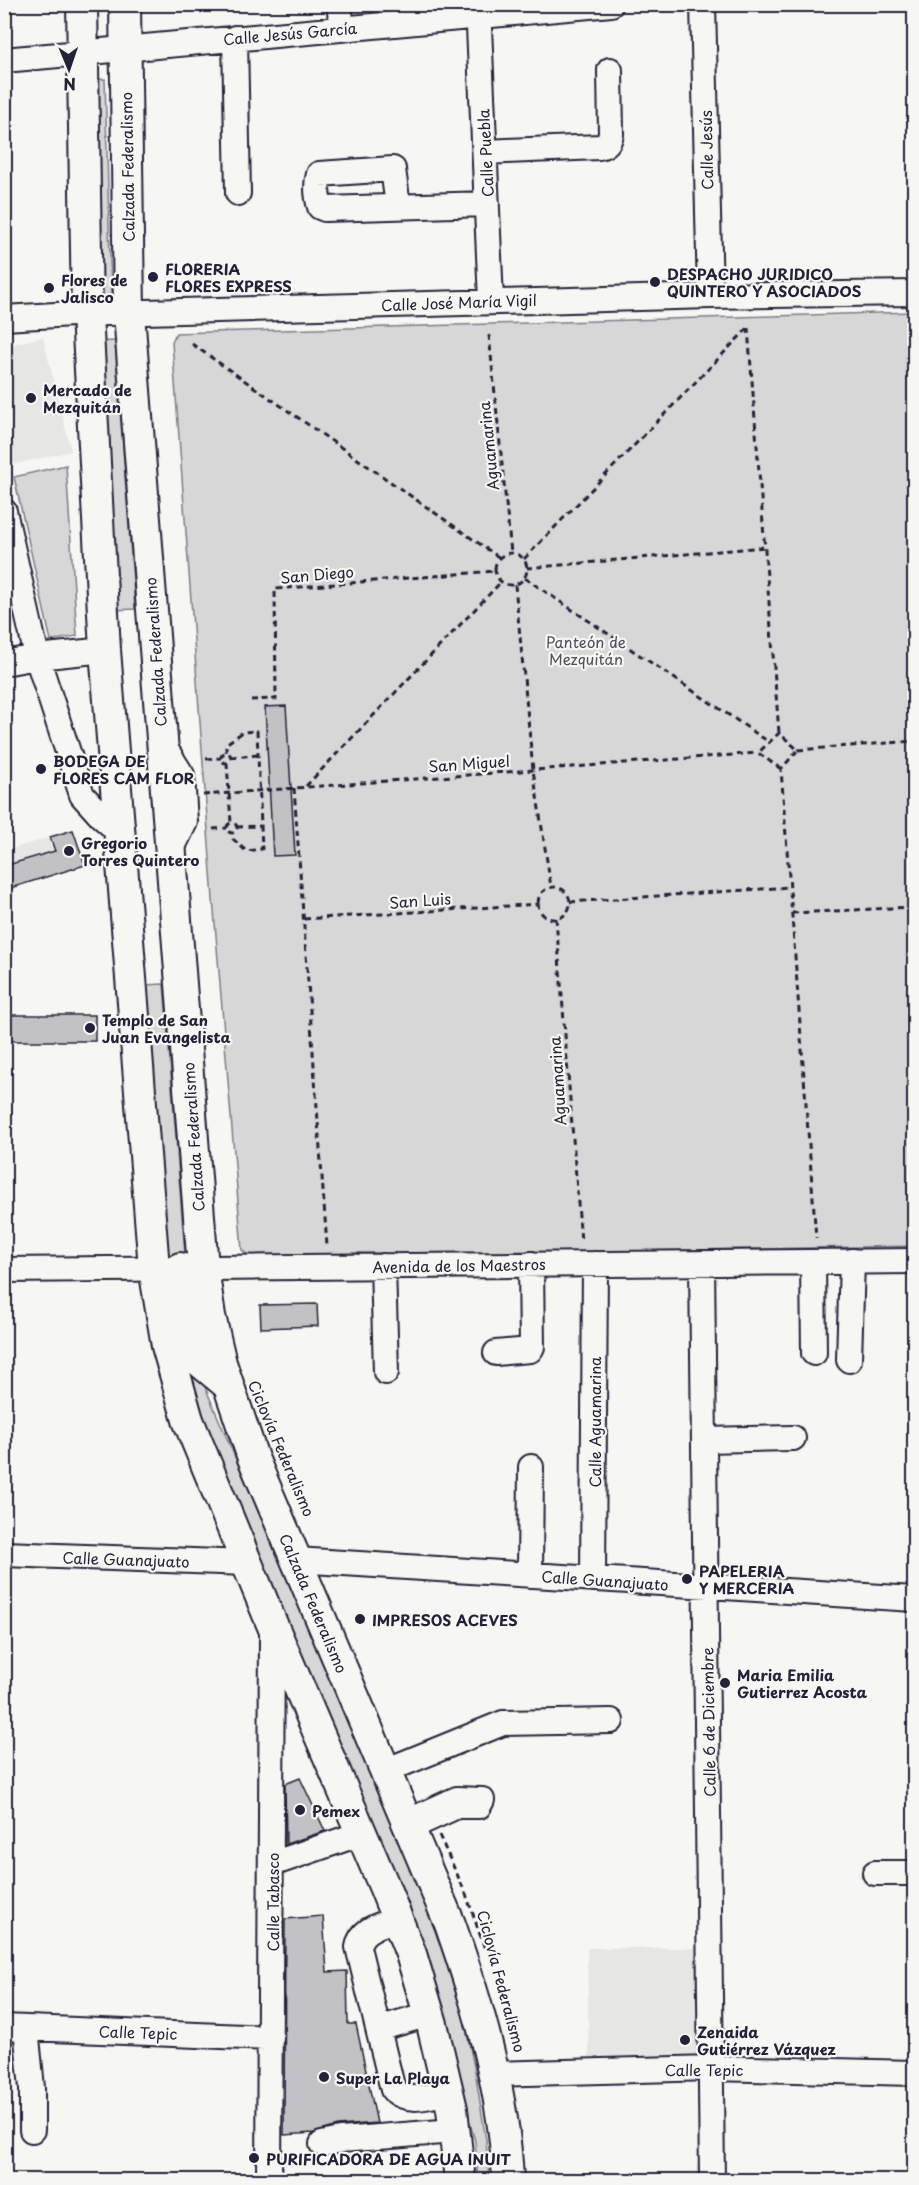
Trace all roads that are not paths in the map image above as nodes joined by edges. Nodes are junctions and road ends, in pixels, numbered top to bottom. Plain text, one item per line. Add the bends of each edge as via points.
1 (82, 4) edge
2 (125, 4) edge
3 (339, 4) edge
4 (611, 4) edge
5 (703, 4) edge
6 (478, 10) edge
7 (342, 28) junction
8 (235, 39) junction
9 (126, 49) junction
10 (83, 53) junction
11 (4, 60) edge
12 (610, 70) dead end
13 (485, 152) junction
14 (238, 193) dead end
15 (487, 204) junction
16 (398, 206) dead end
17 (915, 294) edge
18 (710, 296) junction
19 (491, 301) junction
20 (129, 313) junction
21 (87, 314) junction
22 (4, 318) edge
23 (4, 512) edge
24 (105, 650) junction
25 (37, 657) junction
26 (4, 663) edge
27 (163, 745) junction
28 (119, 831) junction
29 (171, 851) junction
30 (852, 1261) junction
31 (915, 1261) edge
32 (813, 1262) junction
33 (702, 1263) junction
34 (531, 1264) junction
35 (595, 1264) junction
36 (383, 1266) junction
37 (179, 1268) junction
38 (4, 1270) edge
39 (496, 1353) dead end
40 (814, 1353) dead end
41 (849, 1360) dead end
42 (386, 1372) dead end
43 (793, 1438) dead end
44 (704, 1440) junction
45 (531, 1467) dead end
46 (4, 1554) edge
47 (296, 1560) junction
48 (247, 1563) junction
49 (530, 1575) junction
50 (593, 1579) junction
51 (706, 1586) junction
52 (915, 1599) edge
53 (272, 1624) junction
54 (611, 1721) dead end
55 (385, 1771) junction
56 (362, 1833) junction
57 (272, 1864) junction
58 (875, 1873) dead end
59 (915, 1873) edge
60 (397, 1919) junction
61 (429, 2014) junction
62 (15, 2027) edge
63 (378, 2029) junction
64 (271, 2038) junction
65 (712, 2068) junction
66 (915, 2073) edge
67 (494, 2074) junction
68 (452, 2111) junction
69 (33, 2130) dead end
70 (322, 2144) dead end
71 (269, 2181) edge
72 (460, 2181) edge
73 (474, 2181) edge
74 (508, 2181) edge
75 (712, 2181) edge

1 - 10 main road, Calzada Federalismo
2 - 9 main road, Calzada Federalismo
3 - 7 street
4 - 6 street, Calle Jesús García
5 - 18 street, Calle Jesús
6 - 7 street, Calle Jesús García
6 - 13 street, Calle Puebla
7 - 8 street, Calle Jesús García
8 - 9 street, Calle Jesús García
8 - 14 street
9 - 10 street, Calle Jesús García
9 - 20 main road, Calzada Federalismo
10 - 11 street, Calle Jesús García
10 - 21 main road, Calzada Federalismo
12 - 13 street via 611,135 605,145
13 - 15 street, Calle Puebla
15 - 16 street
15 - 19 street, Calle Puebla
17 - 18 street, Calle José María Vigil
18 - 19 street, Calle José María Vigil
19 - 20 street, Calle José María Vigil
20 - 21 street, Calle José María Vigil
20 - 27 main road, Calzada Federalismo
21 - 22 street, Calle José María Vigil
21 - 24 main road, Calzada Federalismo
23 - 25 street
24 - 25 street
24 - 28 main road, Calzada Federalismo
25 - 26 street
25 - 28 street via 82,795
27 - 29 main road, Calzada Federalismo
27 - 29 street via 182,775 185,822
28 - 37 main road, Calzada Federalismo
29 - 37 main road, Calzada Federalismo
30 - 31 street, Avenida de los Maestros
30 - 32 street, Avenida de los Maestros
30 - 41 street
32 - 33 street, Avenida de los Maestros
32 - 40 street
33 - 35 street, Avenida de los Maestros
33 - 44 street, Calle 6 de Diciembre
34 - 35 street, Avenida de los Maestros
34 - 36 street, Avenida de los Maestros
34 - 39 street via 532,1347
35 - 50 street, Calle Aguamarina
36 - 37 street, Avenida de los Maestros
36 - 42 street
37 - 38 street, Avenida de los Maestros
37 - 47 main road, Calzada Federalismo via 210,1317 227,1384 253,1458
37 - 48 main road, Calzada Federalismo via 167,1346 188,1420
43 - 44 street
44 - 51 street, Calle 6 de Diciembre
45 - 49 street
46 - 48 street, Calle Guanajuato
47 - 49 street, Calle Guanajuato
47 - 55 main road, Calzada Federalismo
48 - 53 main road, Calzada Federalismo
49 - 50 street, Calle Guanajuato
50 - 51 street, Calle Guanajuato
51 - 52 street, Calle Guanajuato
51 - 65 street, Calle 6 de Diciembre
53 - 56 main road, Calzada Federalismo
53 - 57 street, Calle Tabasco
54 - 55 street via 503,1723
55 - 67 main road, Calzada Federalismo via 416,1823 472,1988
56 - 57 street
56 - 60 main road, Calzada Federalismo
57 - 64 street, Calle Tabasco
58 - 59 street
60 - 61 main road, Calzada Federalismo
60 - 63 street via 365,1931 359,1938
61 - 63 street
61 - 68 main road, Calzada Federalismo
62 - 64 street, Calle Tepic
62 - 69 street via 32,2088
63 - 68 street via 393,2090 400,2097
64 - 71 street, Calle Tabasco
65 - 66 street, Calle Tepic
65 - 67 street, Calle Tepic
65 - 75 street, Calle 6 de Diciembre
67 - 74 main road, Calzada Federalismo
68 - 70 street
68 - 72 main road, Calzada Federalismo
68 - 73 main road via 470,2142

